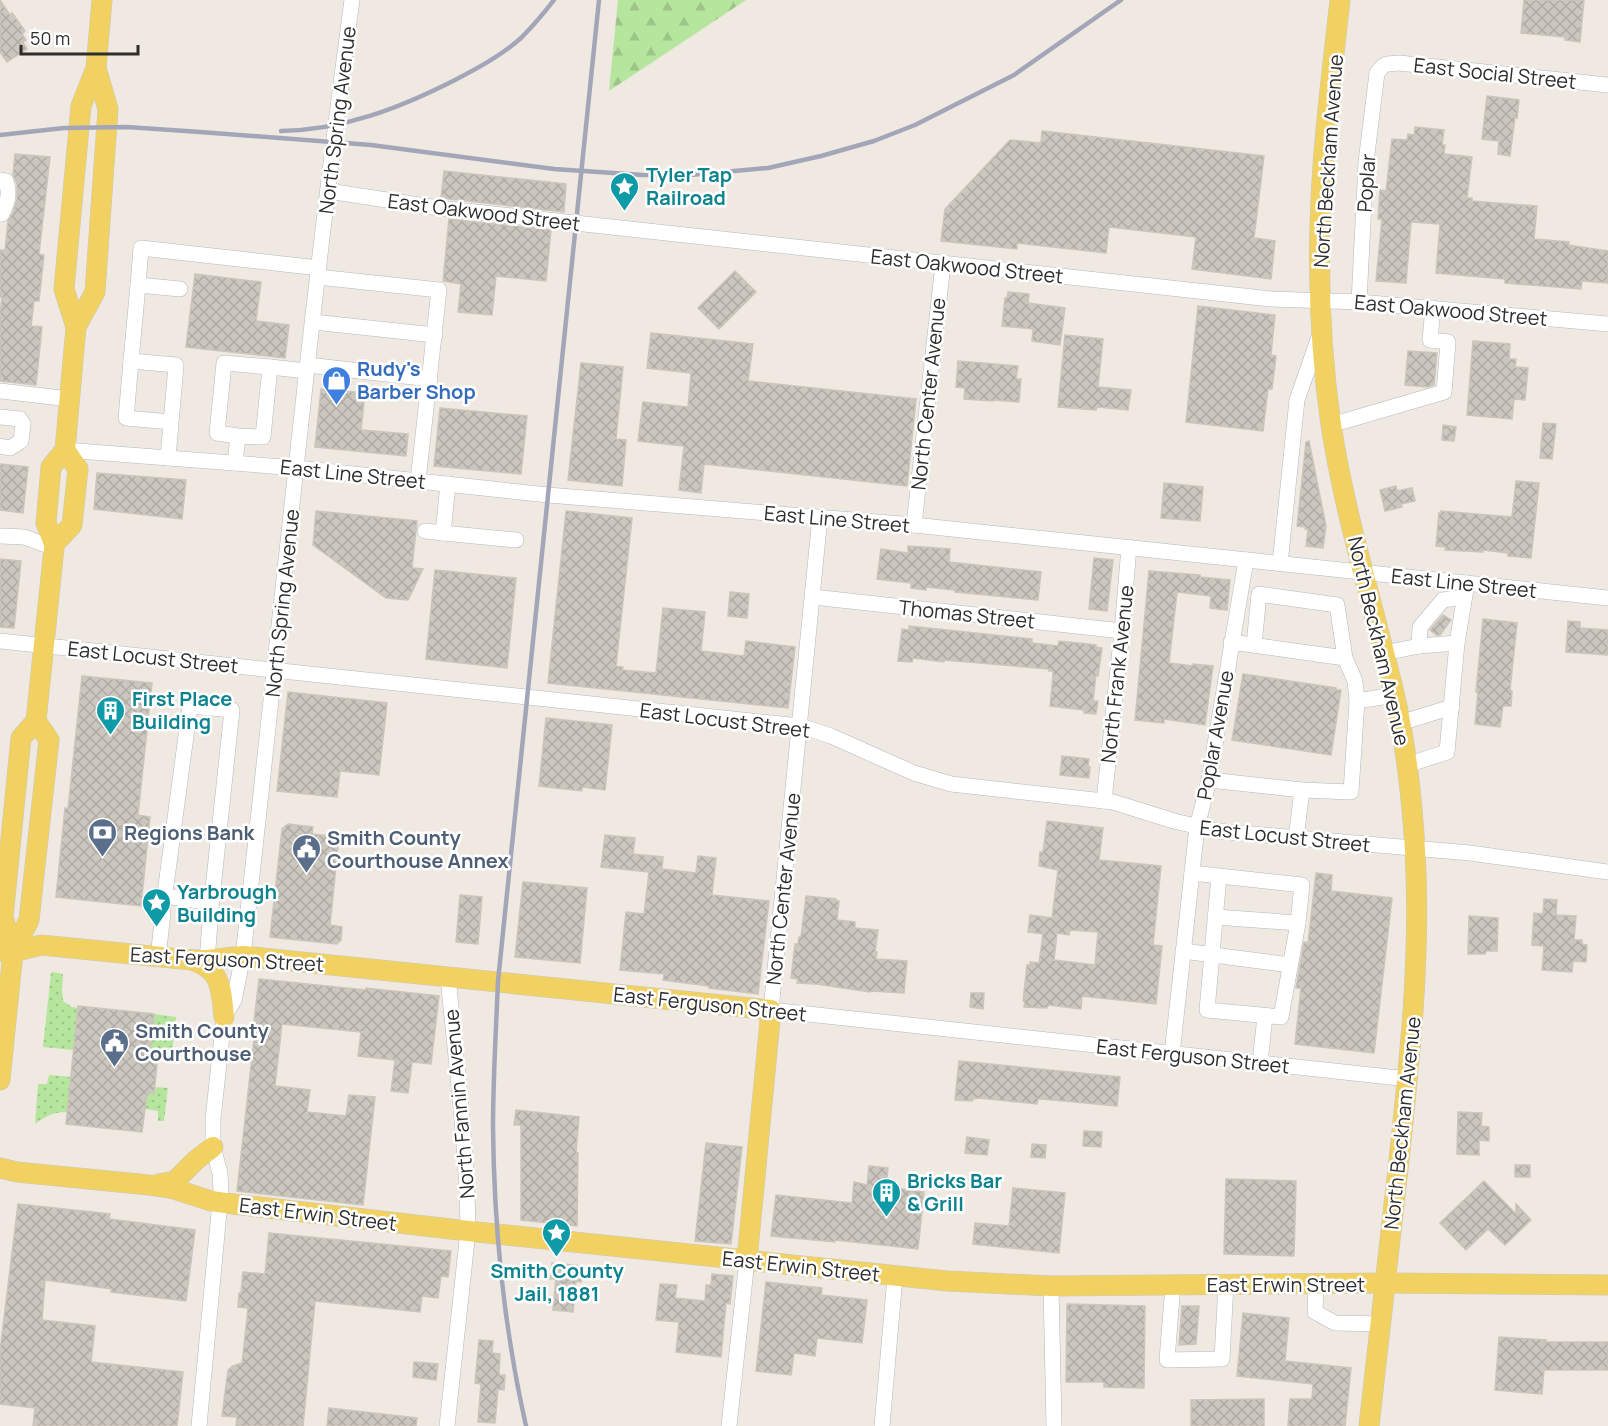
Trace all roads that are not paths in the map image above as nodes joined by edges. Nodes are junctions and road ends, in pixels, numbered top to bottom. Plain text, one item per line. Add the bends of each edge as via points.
1 (102, 0) edge
2 (352, 0) edge
3 (1340, 0) edge
4 (1383, 66) joint
5 (96, 68) junction
6 (1608, 85) edge
7 (0, 180) edge
8 (328, 191) junction
9 (0, 214) edge
10 (943, 264) junction
11 (319, 272) junction
12 (138, 285) junction
13 (180, 289) dead end
14 (1322, 300) junction
15 (1359, 302) junction
16 (1433, 308) junction
17 (313, 322) junction
18 (1608, 324) edge
19 (76, 327) junction
20 (1322, 328) junction
21 (435, 335) junction
22 (131, 361) junction
23 (270, 368) junction
24 (307, 368) junction
25 (430, 379) junction
26 (0, 391) edge
27 (70, 399) junction
28 (0, 417) edge
29 (171, 422) junction
30 (1331, 425) junction
31 (238, 436) junction
32 (0, 446) edge
33 (65, 450) junction
34 (168, 458) junction
35 (235, 463) junction
36 (297, 468) junction
37 (418, 481) junction
38 (448, 484) junction
39 (820, 517) junction
40 (914, 525) junction
41 (424, 531) dead end
42 (443, 533) junction
43 (0, 536) edge
44 (516, 540) dead end
45 (54, 546) junction
46 (1129, 547) junction
47 (1246, 560) junction
48 (1280, 564) junction
49 (1364, 572) junction
50 (1466, 590) junction
51 (813, 597) junction
52 (1608, 598) edge
53 (1122, 631) junction
54 (0, 641) edge
55 (1232, 642) junction
56 (1457, 643) junction
57 (1254, 645) junction
58 (44, 646) junction
59 (1419, 646) junction
60 (1384, 653) junction
61 (1345, 658) junction
62 (276, 670) junction
63 (1395, 695) junction
64 (1357, 701) junction
65 (1452, 707) junction
66 (36, 721) junction
67 (1400, 723) junction
68 (800, 726) junction
69 (1407, 765) junction
70 (1209, 780) junction
71 (1302, 790) junction
72 (1104, 801) junction
73 (1197, 827) junction
74 (1296, 838) junction
75 (1415, 849) junction
76 (1608, 872) edge
77 (1192, 873) junction
78 (1219, 876) junction
79 (164, 906) junction
80 (210, 914) junction
81 (1215, 916) junction
82 (1298, 923) junction
83 (6, 951) edge
84 (1183, 951) junction
85 (1212, 955) junction
86 (243, 956) junction
87 (158, 957) junction
88 (199, 960) junction
89 (1290, 965) junction
90 (448, 977) junction
91 (771, 1010) junction
92 (1265, 1016) junction
93 (224, 1017) junction
94 (1172, 1054) junction
95 (1260, 1063) junction
96 (1408, 1079) junction
97 (0, 1080) edge
98 (213, 1147) junction
99 (0, 1168) edge
100 (149, 1185) junction
101 (220, 1202) junction
102 (468, 1231) junction
103 (747, 1260) junction
104 (895, 1277) junction
105 (1385, 1283) junction
106 (1226, 1284) junction
107 (1316, 1284) junction
108 (1173, 1285) junction
109 (1608, 1285) edge
110 (1051, 1286) junction
111 (1381, 1324) junction
112 (199, 1426) edge
113 (447, 1426) edge
114 (729, 1426) edge
115 (882, 1426) edge
116 (1054, 1426) edge
117 (1369, 1426) edge

1 - 5 main road
2 - 8 street, North Spring Avenue
3 - 14 main road, North Beckham Avenue via 1323,165
4 - 6 street, East Social Street via 1399,63
4 - 15 street, Poplar via 1377,73 1367,154
5 - 19 main road via 81,106 64,289
5 - 19 main road via 108,109 95,292
7 - 9 street via 6,180 9,190 7,204
8 - 10 street, East Oakwood Street via 451,209
8 - 11 street, North Spring Avenue
10 - 14 street, East Oakwood Street via 1272,299
10 - 40 street, North Center Avenue
11 - 12 street via 141,248
11 - 17 street, North Spring Avenue
11 - 21 street via 440,290
12 - 13 street
12 - 22 street
14 - 15 street, East Oakwood Street
14 - 20 main road, North Beckham Avenue
15 - 16 street, East Oakwood Street
16 - 18 street, East Oakwood Street
16 - 30 street via 1430,340 1448,342 1443,392
17 - 21 street
17 - 24 street, North Spring Avenue
19 - 27 main road
20 - 30 main road, North Beckham Avenue
20 - 48 street via 1297,400
21 - 25 street
22 - 29 street via 176,365
22 - 29 street via 126,418
23 - 24 street
23 - 31 street via 263,437
23 - 31 street via 224,363 217,433
24 - 25 street
24 - 36 street, North Spring Avenue
25 - 37 street
26 - 27 street
27 - 33 main road
28 - 32 street via 20,419 23,424 21,441 10,448
29 - 34 street
30 - 49 main road, North Beckham Avenue
31 - 35 street
33 - 34 street, East Line Street
33 - 45 main road via 51,466 46,523
33 - 45 main road via 78,469 72,525
34 - 35 street, East Line Street
35 - 36 street, East Line Street
36 - 37 street, East Line Street
36 - 62 street, North Spring Avenue
37 - 38 street, East Line Street
38 - 39 street, East Line Street
38 - 42 street
39 - 40 street, East Line Street
39 - 51 street, North Center Avenue
40 - 46 street, East Line Street
41 - 42 street
42 - 44 street
43 - 45 street via 24,537
45 - 58 main road
46 - 47 street, East Line Street
46 - 53 street, North Frank Avenue
47 - 48 street, East Line Street
47 - 55 street, Poplar Avenue
48 - 49 street, East Line Street
49 - 50 street, East Line Street
49 - 60 main road, North Beckham Avenue
50 - 52 street, East Line Street
50 - 56 street
50 - 59 street via 1443,600 1420,627
51 - 53 street, Thomas Street
51 - 68 street, North Center Avenue
53 - 72 street, North Frank Avenue
54 - 58 street, East Locust Street
55 - 57 street
55 - 70 street, Poplar Avenue
56 - 59 street
56 - 65 street
57 - 61 street
57 - 61 street via 1259,594 1337,605
58 - 62 street, East Locust Street
58 - 66 main road
59 - 60 street
60 - 63 main road, North Beckham Avenue
61 - 64 street via 1355,681
62 - 68 street, East Locust Street
62 - 86 street, North Spring Avenue
63 - 64 street
63 - 67 main road, North Beckham Avenue
64 - 71 street via 1351,792
65 - 67 street
65 - 69 street via 1447,752
66 - 83 main road via 21,738 3,917
66 - 83 main road via 49,740 29,920
67 - 69 main road, North Beckham Avenue
68 - 72 street, East Locust Street via 931,780
68 - 91 street, North Center Avenue
69 - 75 main road, North Beckham Avenue
70 - 71 street
70 - 73 street, Poplar Avenue
71 - 74 street
72 - 73 street, East Locust Street
73 - 74 street, East Locust Street
73 - 77 street, Poplar Avenue
74 - 75 street, East Locust Street
75 - 76 street, East Locust Street
75 - 96 main road, North Beckham Avenue via 1416,978
77 - 78 street
77 - 84 street, Poplar Avenue
78 - 81 street
78 - 82 street via 1302,885
79 - 80 street
79 - 80 street via 190,705 232,710
79 - 87 street
80 - 88 street
81 - 82 street
81 - 85 street
82 - 89 street
83 - 87 main road, East Ferguson Street via 41,945
83 - 97 main road
84 - 85 street
84 - 94 street, Poplar Avenue
85 - 89 street
85 - 92 street via 1207,1010
86 - 88 main road, East Ferguson Street
86 - 90 main road, East Ferguson Street
86 - 93 street, North Spring Avenue via 234,1000
87 - 88 main road, East Ferguson Street
88 - 93 main road via 214,975 221,991
89 - 92 street via 1281,1017
90 - 91 main road, East Ferguson Street
90 - 102 street, North Fannin Avenue via 463,1128
91 - 94 street, East Ferguson Street
91 - 103 main road, North Center Avenue
92 - 95 street
93 - 98 street, North Spring Avenue
94 - 95 street, East Ferguson Street
95 - 96 street, East Ferguson Street
96 - 105 main road, North Beckham Avenue
98 - 100 main road via 175,1181
98 - 101 street, North Spring Avenue via 221,1182
99 - 100 main road, East Erwin Street
100 - 101 main road, East Erwin Street
101 - 102 main road, East Erwin Street
101 - 112 street, North Spring Avenue
102 - 103 main road, East Erwin Street
102 - 113 street, North Fannin Avenue
103 - 104 main road, East Erwin Street
103 - 114 street
104 - 110 main road, East Erwin Street
104 - 115 street
105 - 107 main road, East Erwin Street
105 - 109 main road, East Erwin Street
105 - 111 main road, North Beckham Avenue
106 - 107 main road, East Erwin Street
106 - 108 main road, East Erwin Street
106 - 108 street via 1222,1359 1167,1360
107 - 111 street via 1315,1312 1335,1323
108 - 110 main road, East Erwin Street
110 - 116 street
111 - 117 main road, North Beckham Avenue

